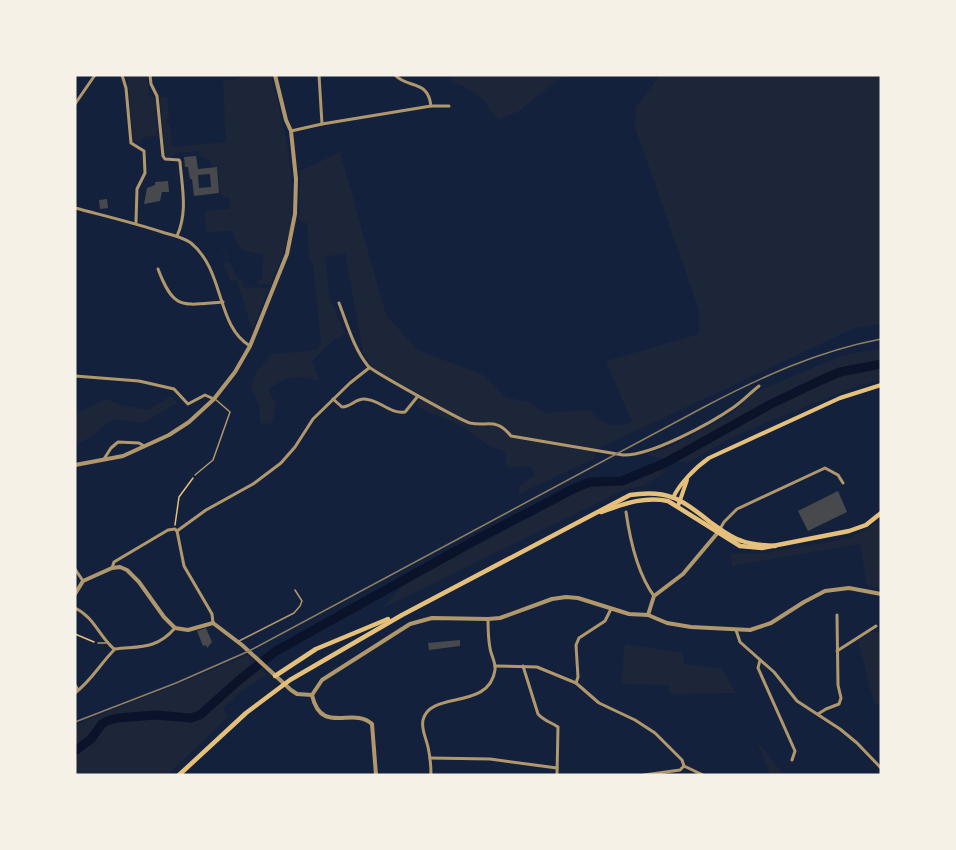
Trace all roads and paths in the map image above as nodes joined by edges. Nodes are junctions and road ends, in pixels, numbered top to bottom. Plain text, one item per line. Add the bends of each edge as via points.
1 (95, 75) edge
2 (122, 75) edge
3 (150, 75) edge
4 (275, 75) edge
5 (319, 75) edge
6 (395, 75) edge
7 (75, 104) edge
8 (431, 106) junction
9 (449, 106) dead end
10 (322, 124) junction
11 (291, 131) junction
12 (75, 208) edge
13 (136, 223) junction
14 (176, 237) junction
15 (158, 269) dead end
16 (223, 302) junction
17 (339, 303) dead end
18 (250, 346) junction
19 (369, 368) junction
20 (75, 376) edge
21 (881, 385) edge
22 (759, 386) dead end
23 (418, 395) junction
24 (214, 399) junction
25 (333, 399) junction
26 (146, 447) junction
27 (104, 459) junction
28 (75, 465) edge
29 (195, 475) joint
30 (687, 479) junction
31 (843, 483) dead end
32 (672, 500) junction
33 (679, 504) junction
34 (627, 512) dead end
35 (881, 513) edge
36 (176, 530) junction
37 (719, 531) junction
38 (112, 568) junction
39 (75, 569) edge
40 (83, 581) junction
41 (295, 590) dead end
42 (75, 594) edge
43 (881, 594) edge
44 (654, 596) junction
45 (75, 608) edge
46 (611, 609) junction
47 (402, 615) junction
48 (648, 615) junction
49 (837, 615) dead end
50 (488, 620) junction
51 (213, 623) junction
52 (876, 626) dead end
53 (175, 628) junction
54 (736, 630) junction
55 (75, 634) edge
56 (238, 641) junction
57 (98, 643) joint
58 (107, 643) junction
59 (115, 649) junction
60 (837, 651) junction
61 (760, 660) junction
62 (495, 666) junction
63 (523, 666) junction
64 (274, 674) junction
65 (576, 683) junction
66 (75, 685) edge
67 (77, 692) edge
68 (312, 695) junction
69 (818, 714) junction
70 (430, 758) junction
71 (792, 760) dead end
72 (684, 766) junction
73 (557, 768) junction
74 (881, 768) edge
75 (179, 775) edge
76 (376, 775) edge
77 (431, 775) edge
78 (557, 775) edge
79 (644, 775) edge
80 (703, 775) edge

1 - 7 street
2 - 13 street via 131,143 144,151 145,173 137,189
3 - 14 street via 157,96 163,156 180,162 184,206
4 - 11 street
5 - 10 street
6 - 8 street via 424,88
8 - 9 street
8 - 10 street
10 - 11 street
11 - 18 street via 296,179 293,230
12 - 13 street
13 - 14 street
14 - 16 street via 191,244 204,258
15 - 16 street via 166,291 173,298 193,304
16 - 18 street via 233,331
17 - 19 street
18 - 24 street
19 - 23 street
19 - 25 street
20 - 24 street via 139,381 174,389 188,404 205,395
21 - 30 main road via 840,398 709,458
22 - 23 street via 702,426 629,455 511,436 495,423 469,423
23 - 25 street via 405,412 397,413 367,399 342,407
24 - 26 street via 189,422
24 - 29 lane via 230,412 213,460
25 - 36 street via 280,463 253,484
26 - 27 street
26 - 27 street via 118,442
27 - 28 street
29 - 36 path via 179,497
30 - 32 main road
30 - 33 main road
31 - 37 street via 825,468 737,509
32 - 33 main road
32 - 47 main road via 641,499 593,515
33 - 37 main road
34 - 44 street via 634,551
35 - 37 main road via 866,525 849,531 762,548 740,546
36 - 38 street via 168,530 132,551 114,562
36 - 51 street via 184,566 212,614
37 - 44 street via 682,574
38 - 40 street
38 - 53 street via 127,570
39 - 40 street
40 - 42 street
41 - 56 lane via 302,601 294,613
43 - 54 street via 849,588 825,591 760,628
44 - 48 street
45 - 58 street via 90,616
46 - 48 street
46 - 50 street via 578,598 559,598
46 - 65 street via 605,621 579,638
47 - 64 main road via 316,649
47 - 75 main road via 280,687
48 - 54 street via 683,626
49 - 60 street
50 - 62 street
50 - 68 street via 432,618 410,624 322,680
51 - 53 street via 188,630
51 - 56 street
52 - 60 street
53 - 59 street via 149,646
54 - 61 street via 740,642
55 - 57 path
56 - 64 street
57 - 58 lane
58 - 59 street
59 - 67 street
60 - 69 street via 841,698 839,704
61 - 69 street via 796,701
61 - 71 street via 758,668 795,751
62 - 63 street
62 - 70 street via 490,683 477,695 426,712 422,726
63 - 65 street via 548,670
63 - 73 street via 538,714 558,728
64 - 68 street via 297,694
65 - 72 street via 599,703 655,733
66 - 67 street
68 - 76 street via 317,710 325,716 363,718 372,724
69 - 74 street via 857,743
70 - 73 street via 490,759
70 - 77 street
72 - 79 street via 680,770
72 - 80 street
73 - 78 street

